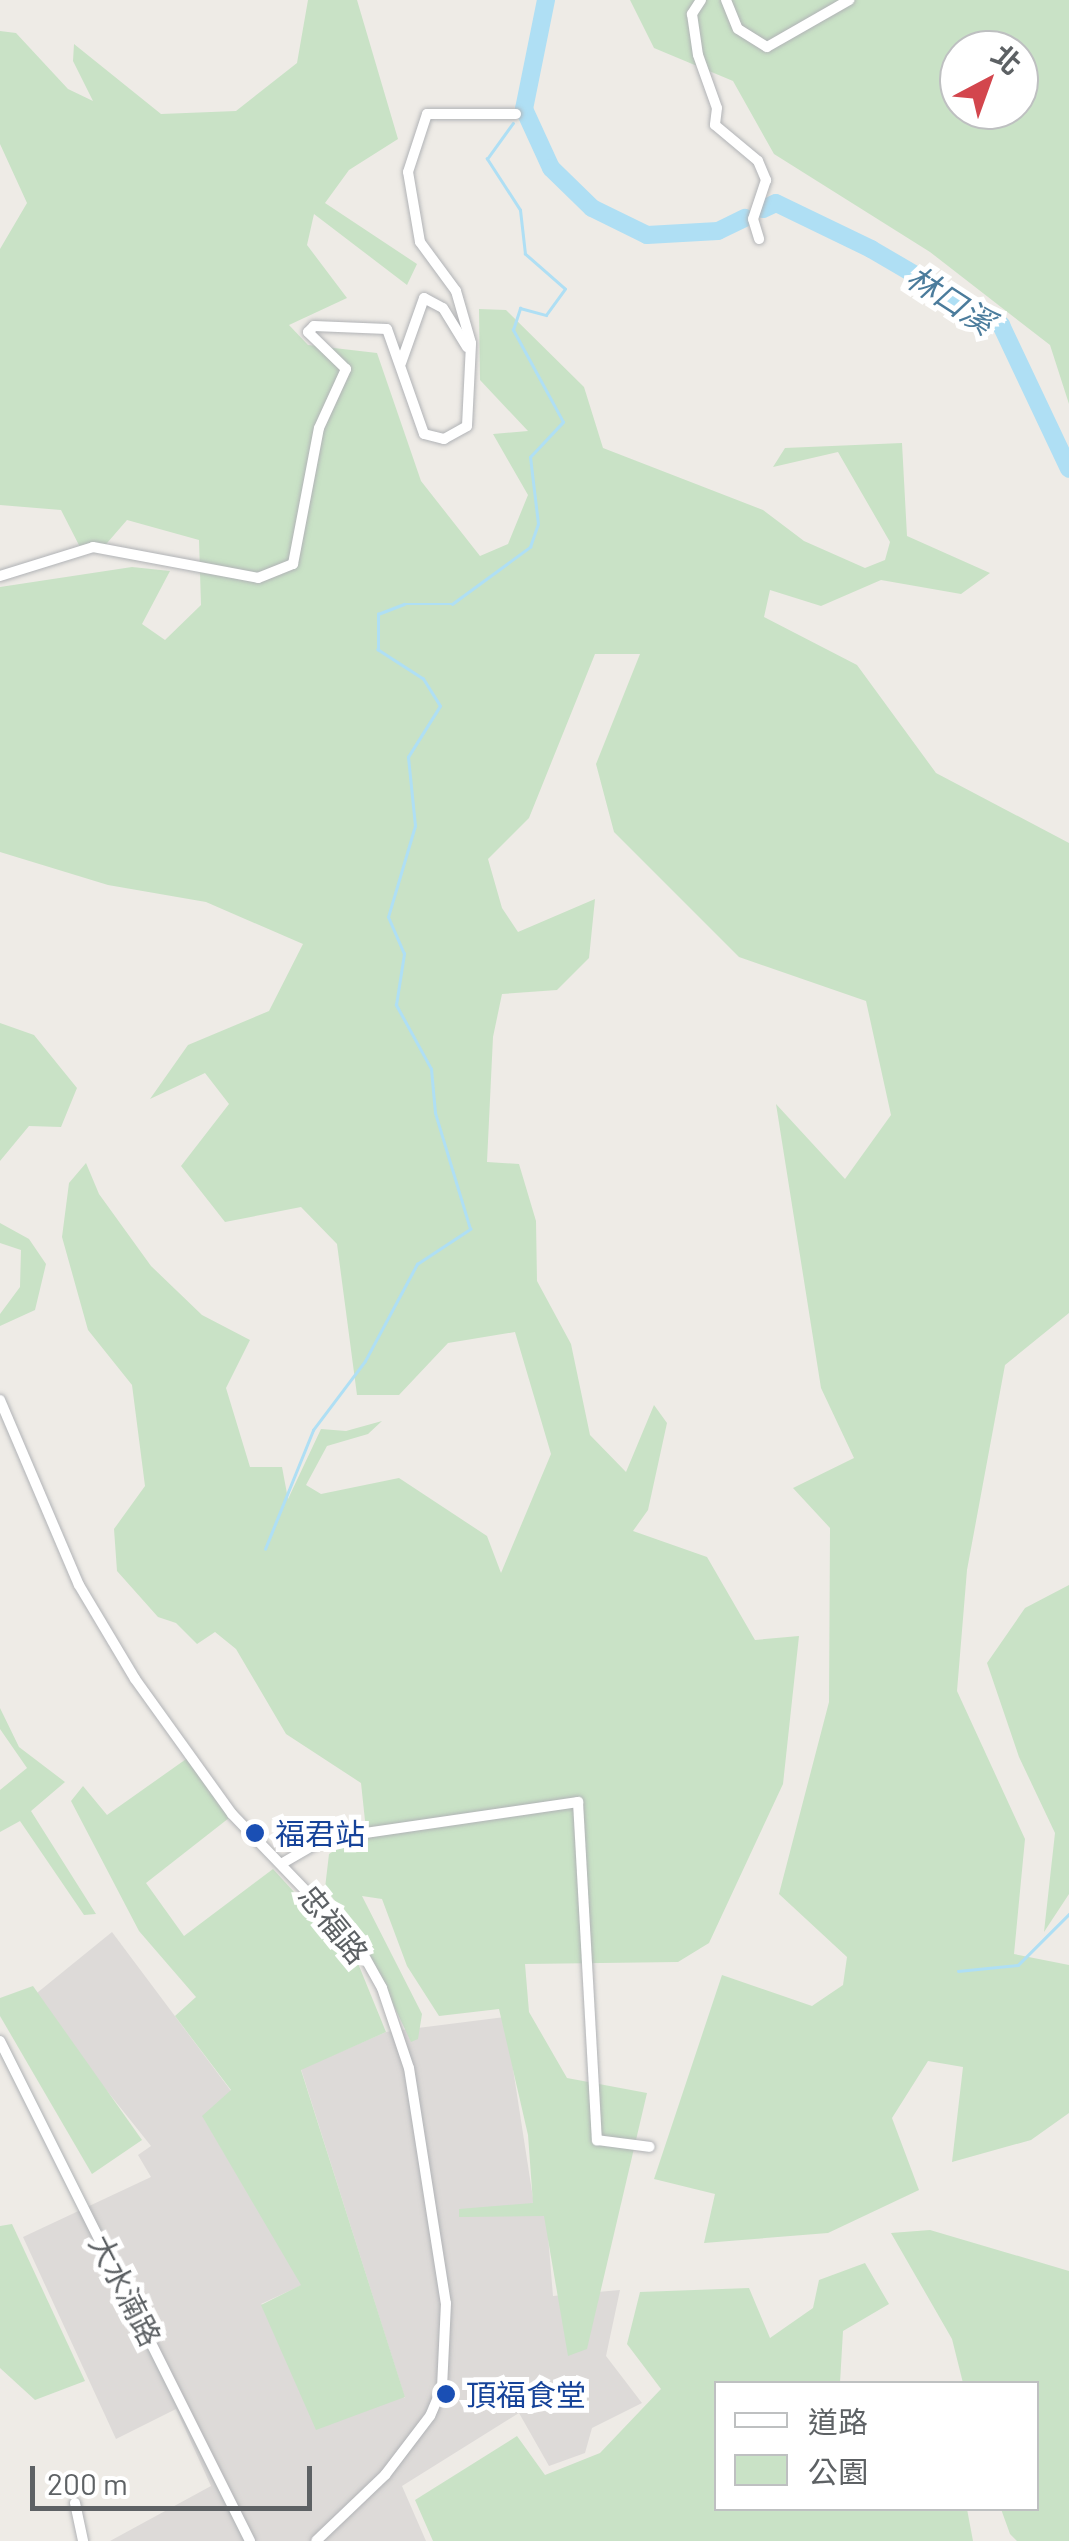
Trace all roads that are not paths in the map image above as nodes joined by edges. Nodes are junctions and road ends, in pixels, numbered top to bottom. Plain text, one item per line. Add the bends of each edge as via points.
1 (700, 0) edge
2 (726, 0) edge
3 (849, 0) edge
4 (516, 114) dead end
5 (759, 239) dead end
6 (471, 354) junction
7 (401, 364) junction
8 (0, 576) edge
9 (0, 1400) edge
10 (281, 1864) junction
11 (0, 2041) edge
12 (650, 2148) dead end
13 (75, 2503) dead end
14 (83, 2541) edge
15 (250, 2541) edge
16 (316, 2541) edge

1 - 5 street via 692,14 717,108 714,125 758,162 766,180 753,219
2 - 3 street via 738,28 768,47
4 - 6 street via 427,114 408,172 420,242 456,291
6 - 7 street via 443,308 424,298
6 - 7 street via 467,426 444,438 424,434
7 - 8 street via 387,329 314,326 308,332 346,369 319,428 294,564 258,578 93,547
9 - 10 street, 忠福路 via 79,1585 126,1664 232,1814
10 - 12 street via 324,1840 578,1802 597,2140
10 - 16 street, 忠福路 via 358,1945 382,1988 413,2086 446,2303 446,2364 430,2416 385,2475
11 - 15 street, 大水湳路
13 - 14 street

